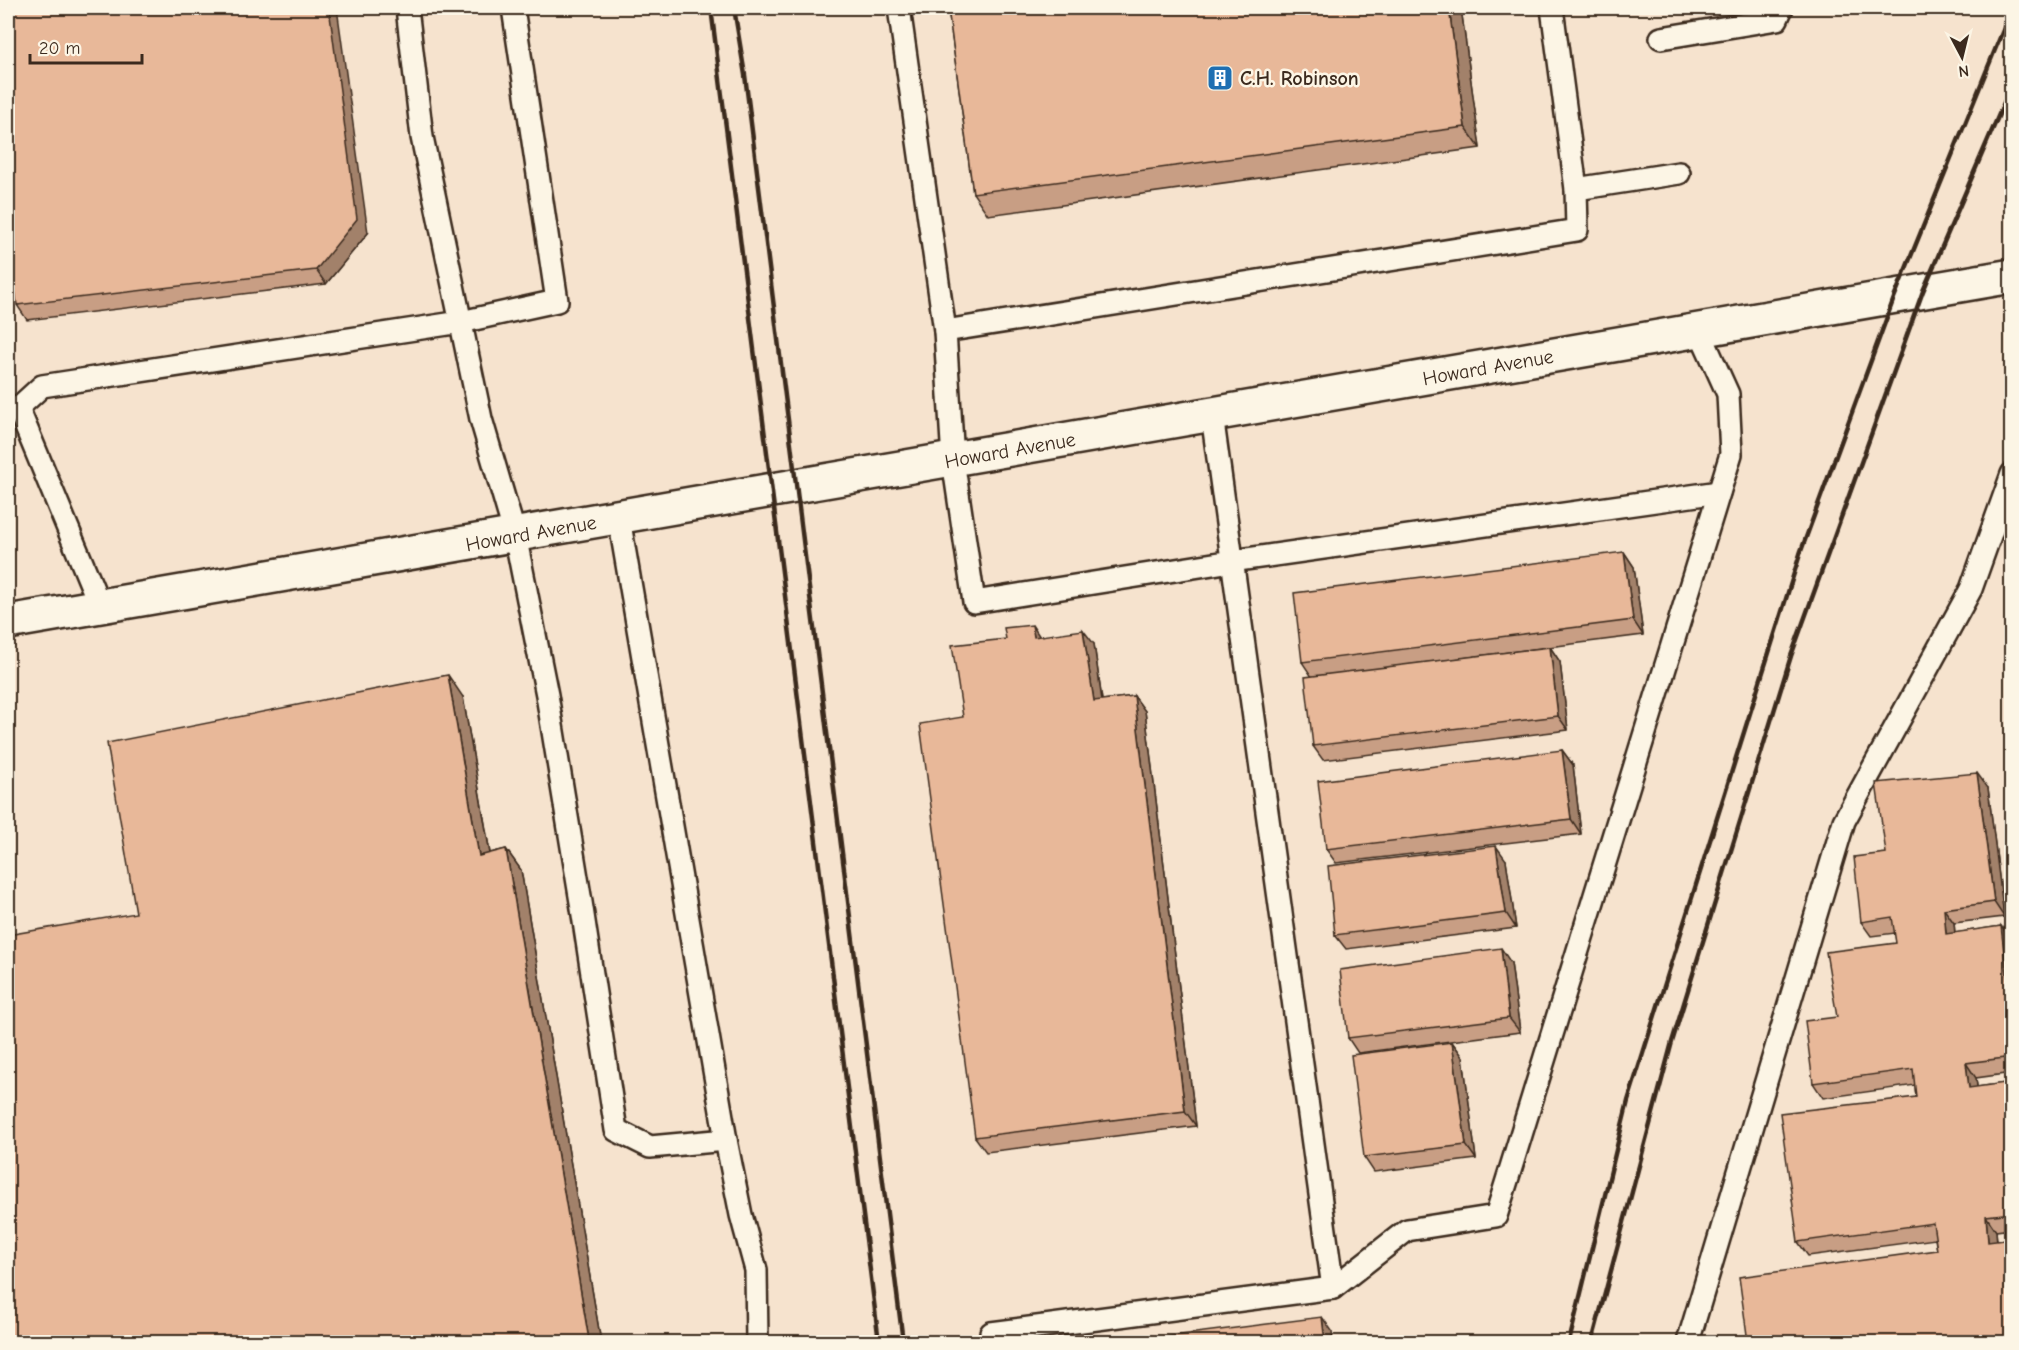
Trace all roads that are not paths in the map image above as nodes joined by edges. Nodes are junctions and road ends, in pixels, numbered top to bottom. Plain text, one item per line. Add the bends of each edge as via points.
1 (407, 8) edge
2 (513, 8) edge
3 (899, 8) edge
4 (1552, 8) edge
5 (1782, 8) edge
6 (1661, 38) dead end
7 (1679, 173) dead end
8 (1576, 189) junction
9 (2012, 276) edge
10 (460, 322) junction
11 (1699, 330) junction
12 (945, 331) junction
13 (1212, 415) junction
14 (953, 460) junction
15 (2012, 474) edge
16 (1719, 492) junction
17 (619, 518) junction
18 (514, 535) junction
19 (1232, 561) junction
20 (100, 606) junction
21 (8, 622) edge
22 (726, 1140) junction
23 (1333, 1288) junction
24 (758, 1342) edge
25 (990, 1342) edge
26 (1689, 1342) edge

1 - 10 lane via 422,137
2 - 10 lane via 557,301
3 - 12 lane
4 - 8 lane
5 - 6 lane via 1777,19
7 - 8 lane
8 - 12 lane via 1577,230
9 - 11 street, Howard Avenue
10 - 18 lane via 481,419
10 - 20 lane via 42,386 18,408
11 - 13 street, Howard Avenue
11 - 16 lane via 1728,394 1731,454
12 - 14 lane
13 - 14 street, Howard Avenue
13 - 19 lane
14 - 17 street, Howard Avenue
14 - 19 lane via 974,602
15 - 26 lane via 1971,589 1844,821
16 - 19 lane
16 - 23 lane via 1496,1216 1407,1230
17 - 18 street, Howard Avenue
17 - 22 lane
18 - 20 street, Howard Avenue
18 - 22 lane via 547,694 616,1130 650,1148
19 - 23 lane
20 - 21 street, Howard Avenue
22 - 24 lane via 756,1270
23 - 25 lane via 991,1333

